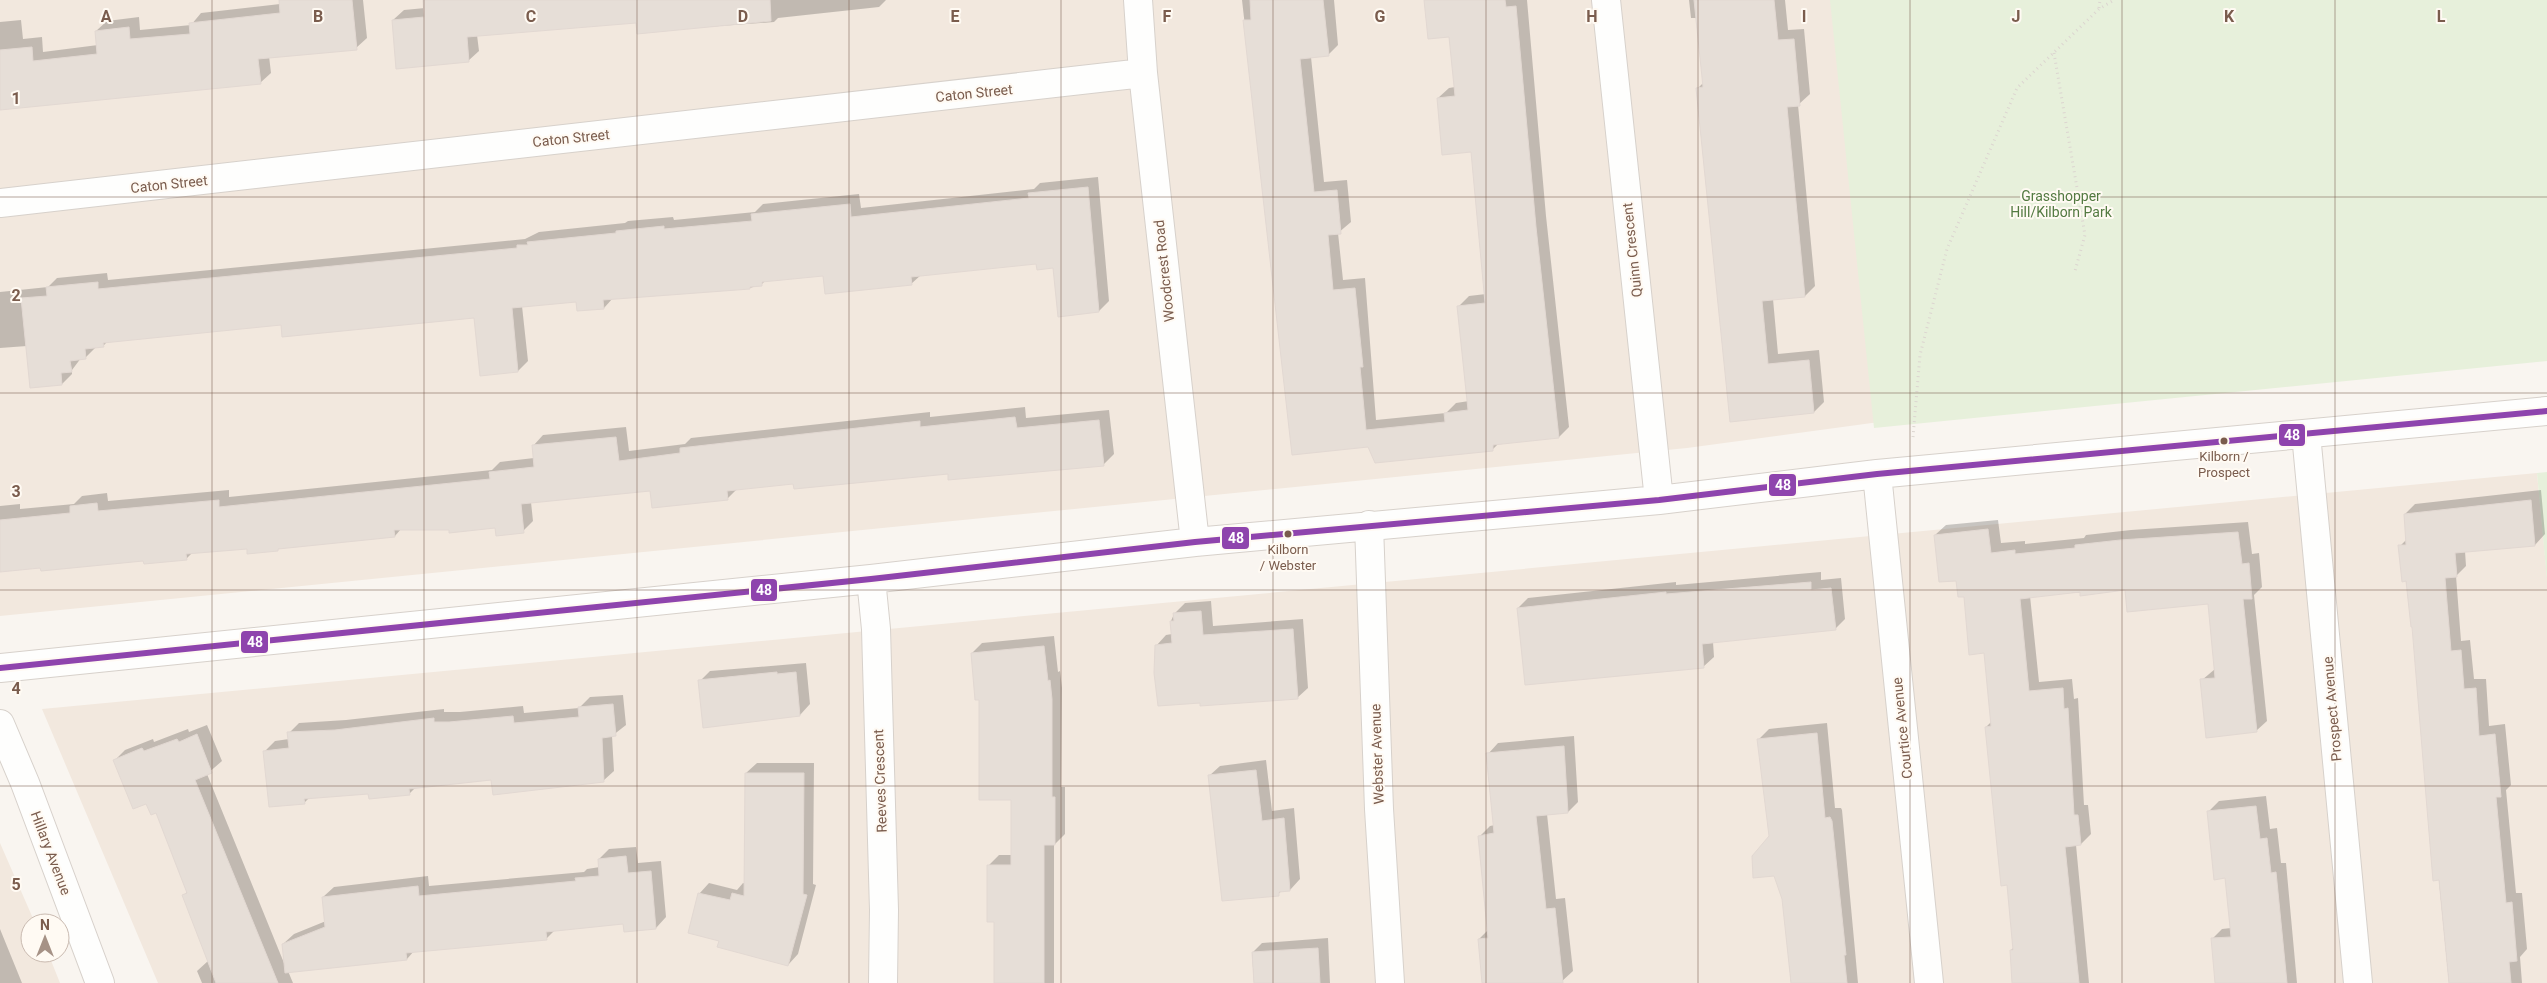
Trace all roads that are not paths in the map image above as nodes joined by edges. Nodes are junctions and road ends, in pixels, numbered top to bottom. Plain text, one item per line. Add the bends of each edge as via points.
1 (1138, 0) edge
2 (1606, 0) edge
3 (1143, 74) junction
4 (0, 203) edge
5 (2547, 411) edge
6 (2306, 434) junction
7 (1877, 474) junction
8 (1658, 500) junction
9 (1370, 525) junction
10 (1195, 542) junction
11 (871, 579) junction
12 (0, 668) edge
13 (0, 724) edge
14 (100, 983) edge
15 (883, 983) edge
16 (1390, 983) edge
17 (1929, 983) edge
18 (2358, 983) edge

1 - 3 street, Woodcrest Road
2 - 8 street, Quinn Crescent
3 - 4 street, Caton Street
3 - 10 street, Woodcrest Road
5 - 6 street
6 - 7 street
6 - 18 street, Prospect Avenue
7 - 8 street
7 - 17 street, Courtice Avenue
8 - 9 street
9 - 10 street
9 - 16 street, Webster Avenue via 1378,809
10 - 11 street
11 - 12 street
11 - 15 street, Reeves Crescent via 879,726
13 - 14 street, Hillary Avenue

